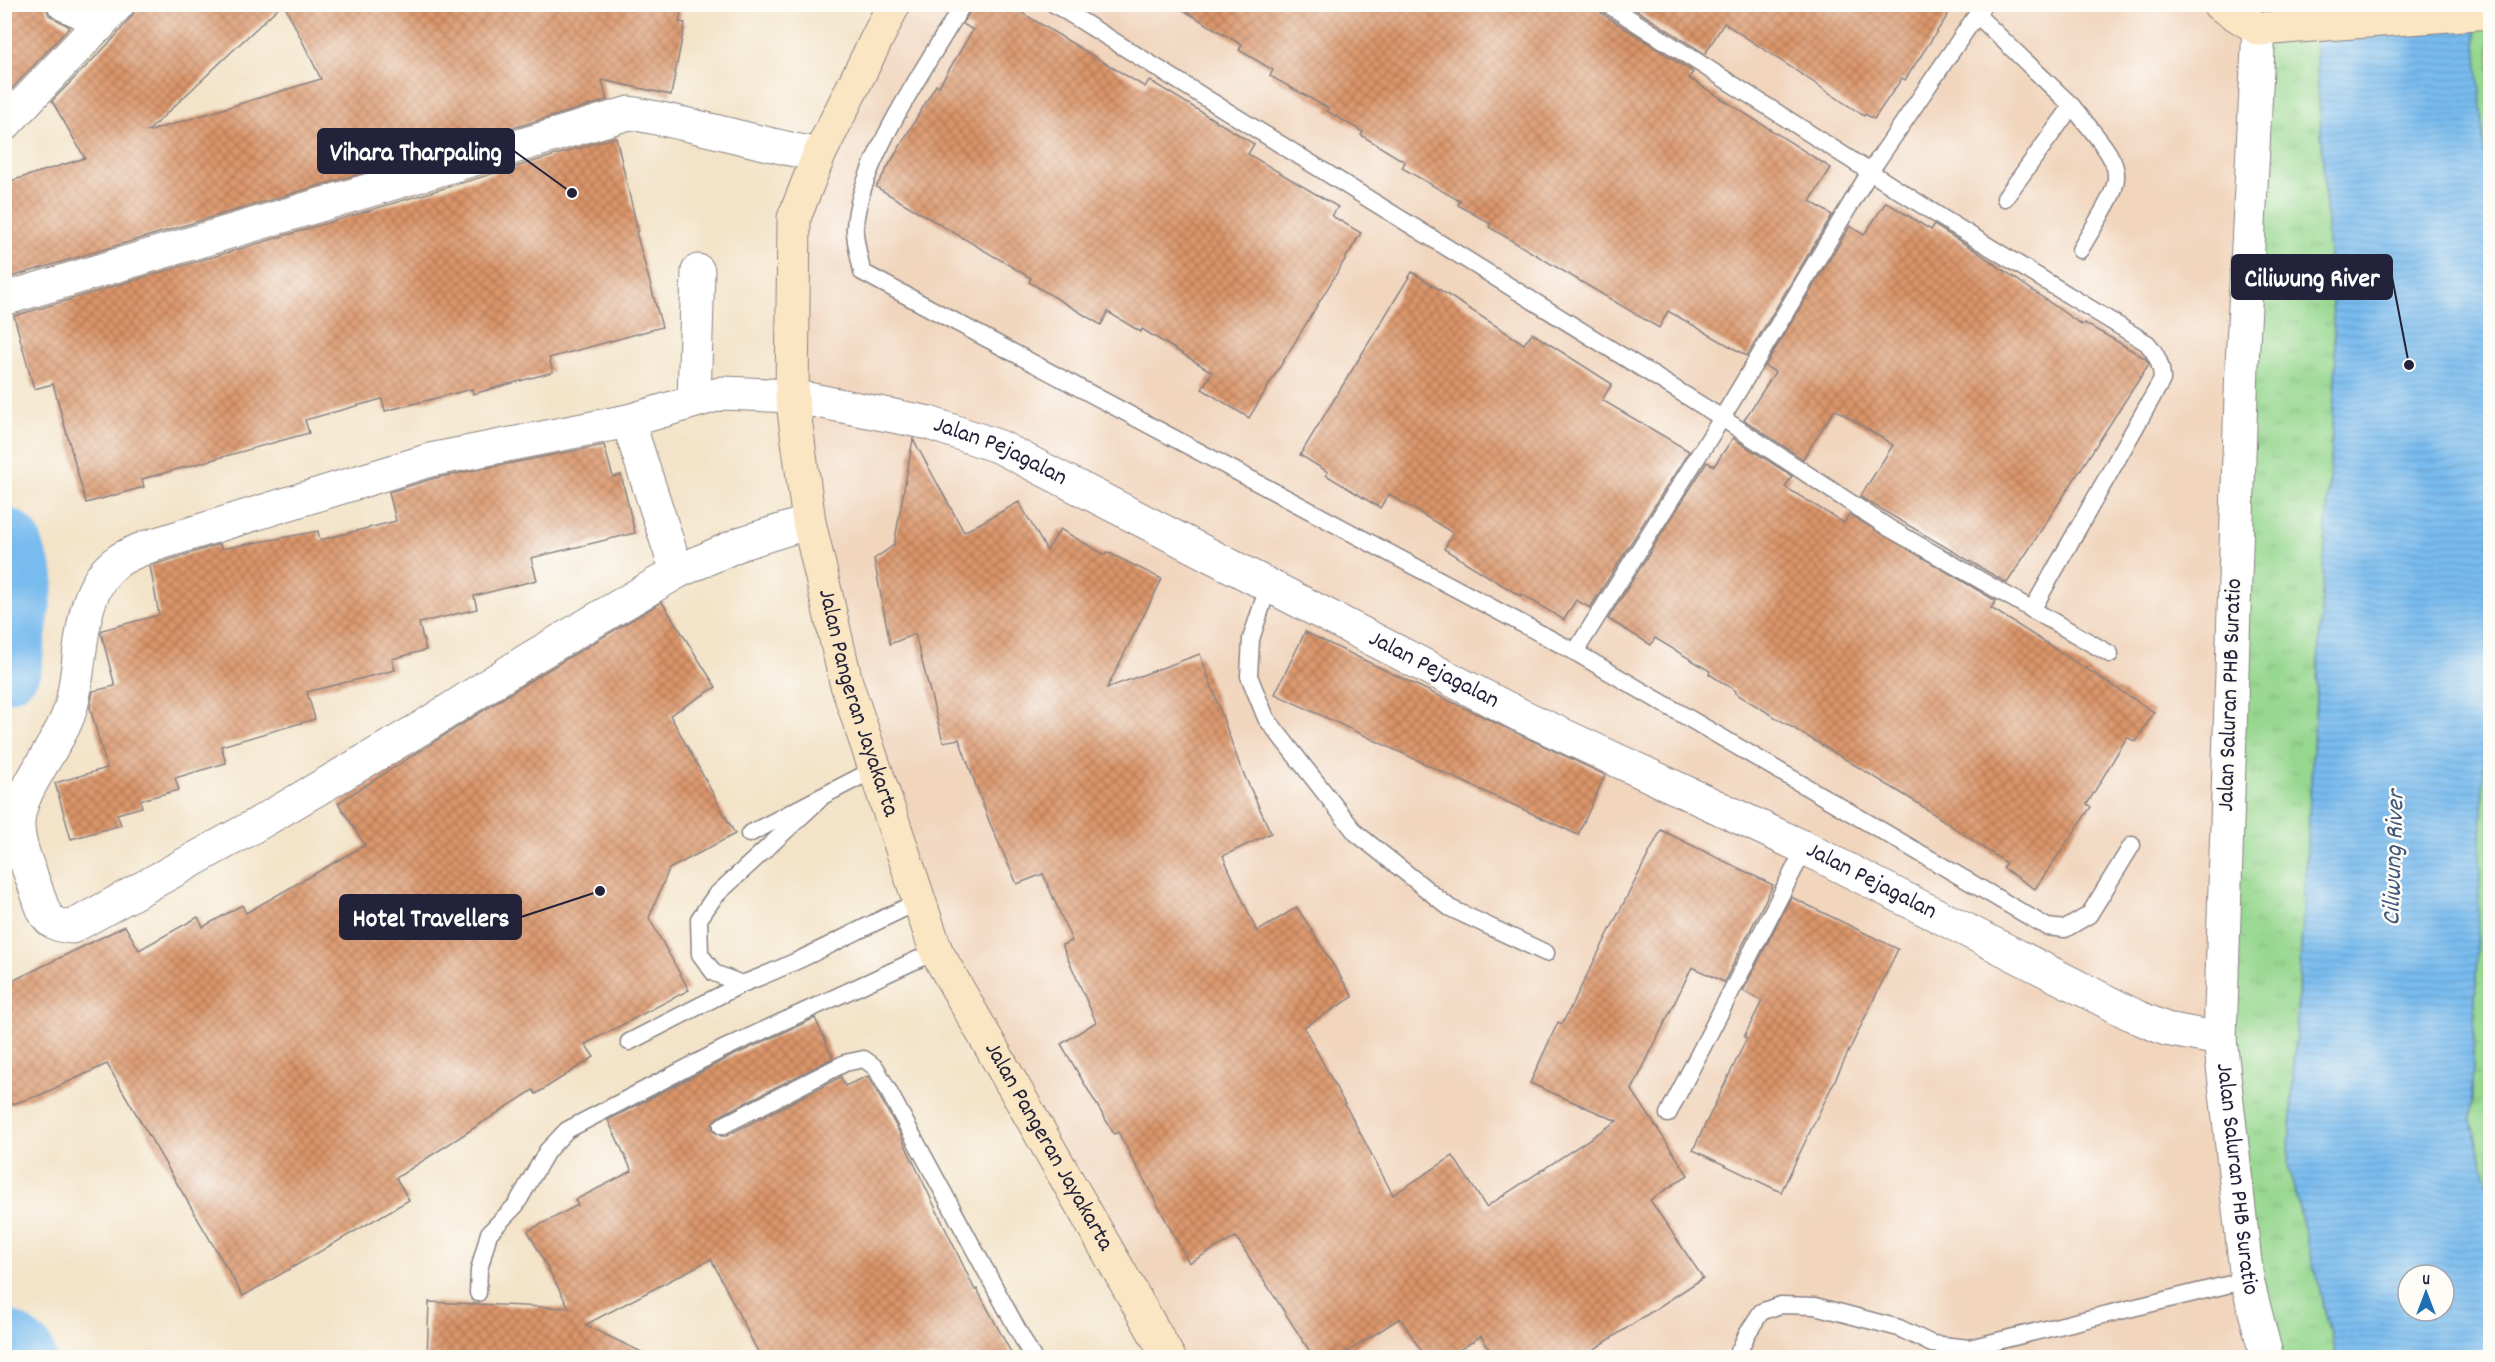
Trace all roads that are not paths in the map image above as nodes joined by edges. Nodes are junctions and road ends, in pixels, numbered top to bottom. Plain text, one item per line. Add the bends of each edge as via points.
1 (64, 4) edge
2 (894, 4) edge
3 (963, 4) edge
4 (1054, 4) edge
5 (1607, 4) edge
6 (2219, 4) edge
7 (1981, 10) edge
8 (2490, 12) edge
9 (109, 15) edge
10 (2266, 28) junction
11 (2072, 106) junction
12 (4, 125) edge
13 (819, 155) junction
14 (1871, 170) junction
15 (2006, 198) dead end
16 (2080, 250) dead end
17 (698, 271) dead end
18 (4, 299) edge
19 (792, 396) junction
20 (694, 399) junction
21 (1722, 418) junction
22 (628, 421) junction
23 (809, 522) junction
24 (677, 572) junction
25 (1268, 587) junction
26 (2032, 610) junction
27 (1575, 652) junction
28 (2110, 654) dead end
29 (875, 769) junction
30 (820, 799) junction
31 (749, 834) dead end
32 (2132, 845) dead end
33 (1805, 848) junction
34 (920, 901) junction
35 (936, 951) junction
36 (1546, 953) dead end
37 (742, 984) junction
38 (2220, 1039) junction
39 (629, 1042) dead end
40 (1668, 1114) dead end
41 (722, 1126) dead end
42 (2247, 1280) junction
43 (478, 1293) dead end
44 (1033, 1358) edge
45 (1169, 1358) edge
46 (1736, 1358) edge
47 (2267, 1358) edge

1 - 9 street via 84,13
2 - 13 street, Jalan Pangeran Jayakarta
3 - 27 lane via 902,106 868,175 855,227 862,272
4 - 21 lane
5 - 14 lane
6 - 10 street
7 - 11 lane
7 - 14 lane
8 - 10 street
9 - 12 street
10 - 38 street, Jalan Saluran PHB Suratio via 2242,387
11 - 15 lane
11 - 16 lane via 2117,167 2117,187
13 - 18 street via 629,113
13 - 19 street, Jalan Pangeran Jayakarta via 794,218
14 - 21 lane
14 - 26 lane via 2147,343 2162,369 2162,380
17 - 20 street
19 - 20 street, Jalan Pejagalan via 723,393
19 - 23 street, Jalan Pangeran Jayakarta
19 - 25 street, Jalan Pejagalan via 928,423 1000,447
20 - 22 street, Jalan Pejagalan
21 - 26 lane via 1889,528
21 - 27 lane
22 - 24 street
22 - 24 street, Jalan Pejagalan via 430,460 147,547 117,561 97,584 85,618 70,710 23,803 18,822 45,915 56,926 72,927 412,734
23 - 24 street, Jalan Pejagalan via 742,543
23 - 29 street, Jalan Pangeran Jayakarta via 846,682
25 - 33 street, Jalan Pejagalan via 1520,715
25 - 36 lane via 1251,639 1249,676 1266,718 1356,833 1450,908
26 - 28 lane
27 - 32 lane via 2047,927 2065,930 2089,915
29 - 30 lane
29 - 34 street, Jalan Pangeran Jayakarta
30 - 31 lane
30 - 37 lane via 715,896 699,919 700,954 714,974
33 - 38 street, Jalan Pejagalan via 2138,1017 2166,1029
33 - 40 lane
34 - 35 street, Jalan Pangeran Jayakarta
34 - 37 lane via 787,967
35 - 43 lane via 723,1049 567,1130 547,1151 516,1205 489,1233 479,1270
35 - 45 street, Jalan Pangeran Jayakarta
37 - 39 lane
38 - 42 street, Jalan Saluran PHB Suratio
41 - 44 lane via 845,1063 864,1059 876,1068
42 - 46 lane via 1969,1348 1932,1344 1899,1328 1815,1306 1780,1305 1761,1312
42 - 47 street, Jalan Saluran PHB Suratio

